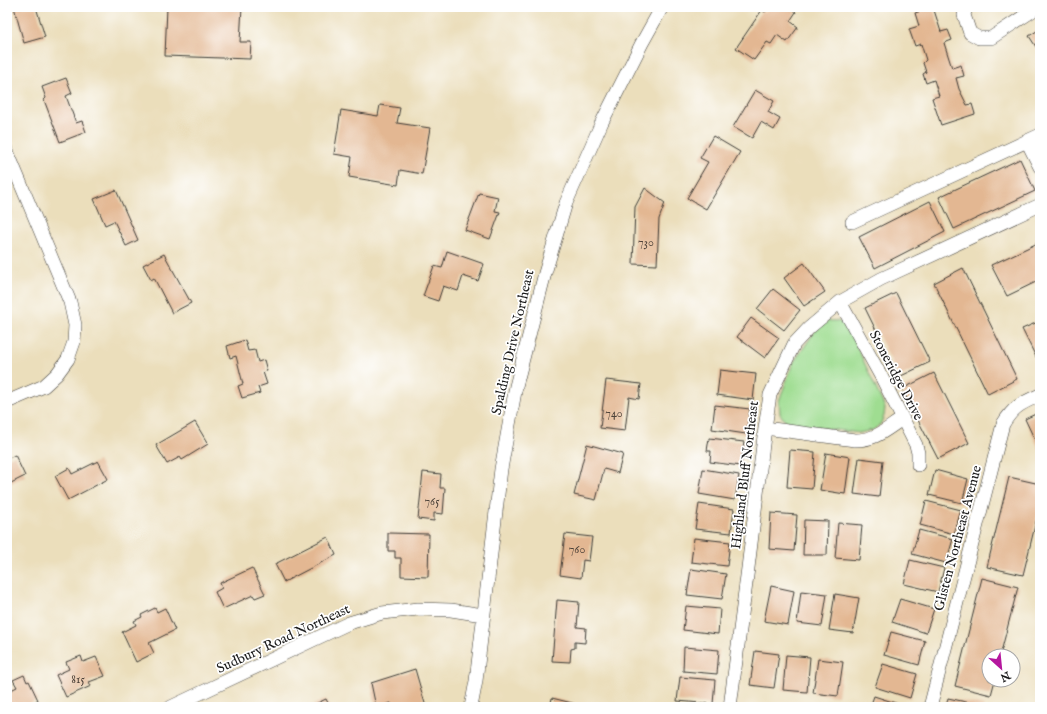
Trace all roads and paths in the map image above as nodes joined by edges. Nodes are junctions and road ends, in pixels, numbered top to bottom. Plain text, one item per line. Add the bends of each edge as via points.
1 (662, 7) edge
2 (966, 7) edge
3 (1037, 7) edge
4 (1040, 135) edge
5 (1027, 141) junction
6 (7, 150) edge
7 (1040, 167) edge
8 (1040, 205) edge
9 (852, 222) dead end
10 (840, 302) junction
11 (1040, 395) edge
12 (7, 402) edge
13 (902, 419) junction
14 (765, 428) junction
15 (918, 465) dead end
16 (483, 615) junction
17 (171, 707) edge
18 (471, 707) edge
19 (730, 707) edge
20 (930, 707) edge

1 - 16 street, Spalding Drive Northeast via 602,122 566,203 545,273 515,394 501,469
2 - 3 street via 964,15 970,32 980,38 991,38
4 - 5 street
5 - 7 street
5 - 9 street
6 - 12 street via 70,302 75,325 70,354 57,374 44,386
8 - 10 street, Highland Bluff Northeast via 881,279
10 - 13 street, Stoneridge Drive
10 - 14 street, Highland Bluff Northeast via 794,344 770,395
11 - 20 street, Glisten Northeast Avenue via 1015,408 1003,424
13 - 14 street via 876,437 865,440
13 - 15 street, Stoneridge Drive via 916,445
14 - 19 street, Highland Bluff Northeast
16 - 17 street, Sudbury Road Northeast via 451,610 418,609 382,613 349,622
16 - 18 street, Spalding Drive Northeast

